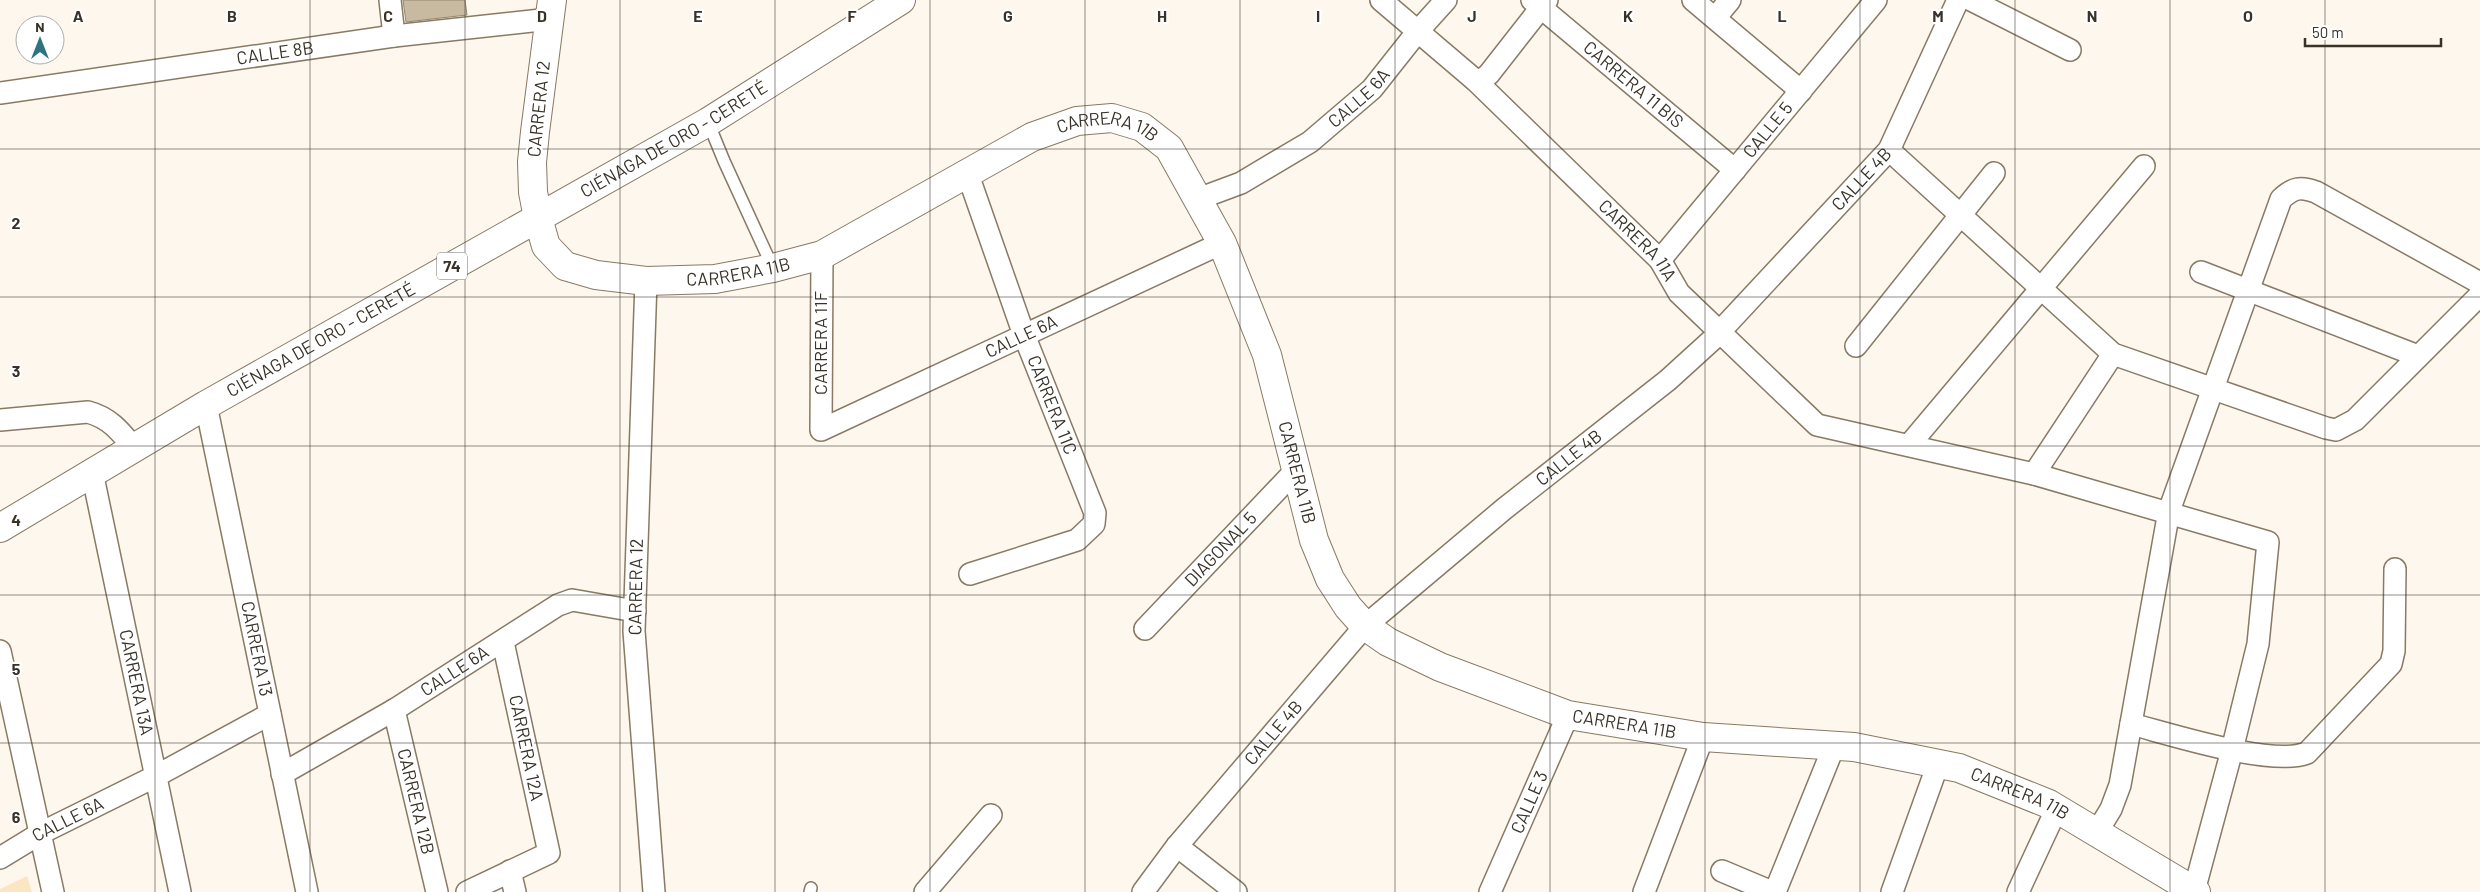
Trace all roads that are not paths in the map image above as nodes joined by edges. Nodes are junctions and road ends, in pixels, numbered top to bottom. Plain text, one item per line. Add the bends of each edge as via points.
1 (390, 0) edge
2 (901, 0) edge
3 (1381, 0) edge
4 (1446, 0) edge
5 (1693, 0) edge
6 (1730, 0) edge
7 (1876, 0) edge
8 (1958, 0) edge
9 (1971, 0) edge
10 (1540, 3) edge
11 (551, 10) edge
12 (1715, 18) junction
13 (1418, 31) junction
14 (394, 36) junction
15 (2070, 50) dead end
16 (1475, 80) junction
17 (1801, 90) junction
18 (0, 93) edge
19 (708, 122) junction
20 (1889, 150) junction
21 (2144, 166) dead end
22 (1735, 170) junction
23 (966, 172) junction
24 (1994, 174) dead end
25 (1198, 200) junction
26 (1962, 216) junction
27 (538, 218) junction
28 (1222, 243) junction
29 (822, 255) junction
30 (1660, 260) junction
31 (773, 268) junction
32 (2202, 272) dead end
33 (646, 281) junction
34 (2480, 283) edge
35 (2040, 288) junction
36 (2248, 288) junction
37 (2480, 295) edge
38 (1719, 332) junction
39 (1024, 335) junction
40 (1856, 346) dead end
41 (2113, 354) junction
42 (2418, 356) junction
43 (2212, 388) junction
44 (206, 405) junction
45 (0, 420) edge
46 (821, 430) joint
47 (1910, 444) junction
48 (134, 448) junction
49 (1296, 470) junction
50 (92, 472) junction
51 (2034, 474) junction
52 (2169, 511) junction
53 (0, 528) edge
54 (2395, 569) dead end
55 (970, 574) dead end
56 (634, 611) junction
57 (1365, 626) junction
58 (1145, 629) dead end
59 (503, 642) junction
60 (0, 650) edge
61 (394, 710) junction
62 (270, 714) junction
63 (1568, 715) junction
64 (2131, 724) junction
65 (1703, 736) junction
66 (1834, 746) junction
67 (2232, 750) junction
68 (1938, 764) junction
69 (282, 774) junction
70 (156, 776) junction
71 (2057, 808) junction
72 (991, 815) dead end
73 (2097, 832) junction
74 (41, 833) junction
75 (1177, 846) junction
76 (0, 858) edge
77 (510, 871) junction
78 (1722, 871) dead end
79 (2195, 891) edge
80 (53, 892) edge
81 (180, 892) edge
82 (307, 892) edge
83 (436, 892) edge
84 (468, 892) edge
85 (515, 892) edge
86 (654, 892) edge
87 (925, 892) edge
88 (1144, 892) edge
89 (1236, 892) edge
90 (1490, 892) edge
91 (1644, 892) edge
92 (1773, 892) edge
93 (1892, 892) edge
94 (2018, 892) edge

1 - 14 street
2 - 19 main road, CIÉNAGA DE ORO - CERETÉ / 74
3 - 13 street, CARRERA 11A
4 - 13 street, CALLE 6A
5 - 12 street
6 - 12 street
7 - 17 street, CALLE 5
8 - 20 street, CALLE 4B
9 - 15 street
10 - 16 street via 1489,74
10 - 22 street, CARRERA 11 BIS
11 - 14 street, CALLE 8B
11 - 27 main road, CARRERA 12 via 532,162
12 - 17 street
13 - 16 street, CARRERA 11A
13 - 25 street, CALLE 6A via 1372,89 1310,142 1240,183
14 - 18 street, CALLE 8B
16 - 30 street, CARRERA 11A
17 - 22 street, CALLE 5
19 - 27 main road, CIÉNAGA DE ORO - CERETÉ / 74
19 - 31 lane
20 - 26 street
20 - 38 street, CALLE 4B
21 - 35 street
22 - 30 street, CALLE 5
23 - 25 main road, CARRERA 11B via 1032,137 1077,121 1112,118 1142,127 1169,148
23 - 29 main road, CARRERA 11B
23 - 39 street, CARRERA 11C
24 - 26 street
25 - 28 main road, CARRERA 11B
26 - 35 street
26 - 40 street
27 - 33 main road, CARRERA 11B via 546,246 565,266
27 - 44 main road, CIÉNAGA DE ORO - CERETÉ / 74
28 - 39 street, CALLE 6A
28 - 49 main road, CARRERA 11B via 1267,355
29 - 31 main road, CARRERA 11B
29 - 46 street, CARRERA 11F
30 - 38 street, CARRERA 11A via 1679,293
31 - 33 main road, CARRERA 11B via 715,279
32 - 36 street
33 - 56 street, CARRERA 12
34 - 36 street via 2304,187 2292,189 2281,199
35 - 41 street
35 - 47 street
36 - 42 street
36 - 43 street
37 - 42 street
38 - 47 street, CARRERA 11A via 1817,425
38 - 57 street, CALLE 4B via 1668,380 1504,509
39 - 46 street, CALLE 6A
39 - 55 street, CARRERA 11C via 1095,513 1094,524 1077,540
41 - 43 street
41 - 51 street
42 - 43 street via 2355,420 2336,430
43 - 52 street
44 - 48 main road, CIÉNAGA DE ORO - CERETÉ / 74
44 - 62 street, CARRERA 13
45 - 48 street via 88,412 117,426
47 - 51 street, CARRERA 11A
48 - 50 main road, CIÉNAGA DE ORO - CERETÉ / 74
49 - 57 main road, CARRERA 11B via 1314,540 1330,579
49 - 58 street, DIAGONAL 5
50 - 53 main road, CIÉNAGA DE ORO - CERETÉ / 74
50 - 70 street, CARRERA 13A
51 - 52 street, CARRERA 11A
52 - 64 street
52 - 67 street, CARRERA 11A via 2268,542 2258,644
54 - 67 street via 2392,664 2306,753 2294,758
56 - 59 street, CALLE 6A via 572,600 558,604
56 - 86 street, CARRERA 12
57 - 63 main road, CARRERA 11B via 1388,642 1440,667
57 - 75 street, CALLE 4B
59 - 61 street, CALLE 6A
59 - 77 street, CARRERA 12A via 549,853
60 - 74 street
61 - 69 street, CALLE 6A
61 - 83 street, CARRERA 12B
62 - 69 street, CARRERA 13
62 - 70 street, CALLE 6A
63 - 65 main road, CARRERA 11B
63 - 90 street, CALLE 3
64 - 67 street
64 - 73 street via 2120,785
65 - 66 main road, CARRERA 11B
65 - 91 street
66 - 68 main road, CARRERA 11B
66 - 92 street
67 - 79 street
68 - 71 main road, CARRERA 11B via 1959,768
68 - 93 street
69 - 82 street, CARRERA 13
70 - 74 street, CALLE 6A
70 - 81 street, CARRERA 13A
71 - 73 main road, CARRERA 11B
71 - 94 street
72 - 87 street
73 - 79 main road, CARRERA 11B
74 - 76 street, CALLE 6A
74 - 80 street
75 - 88 street, CALLE 4B
75 - 89 street
77 - 84 street
77 - 85 street
78 - 92 street

